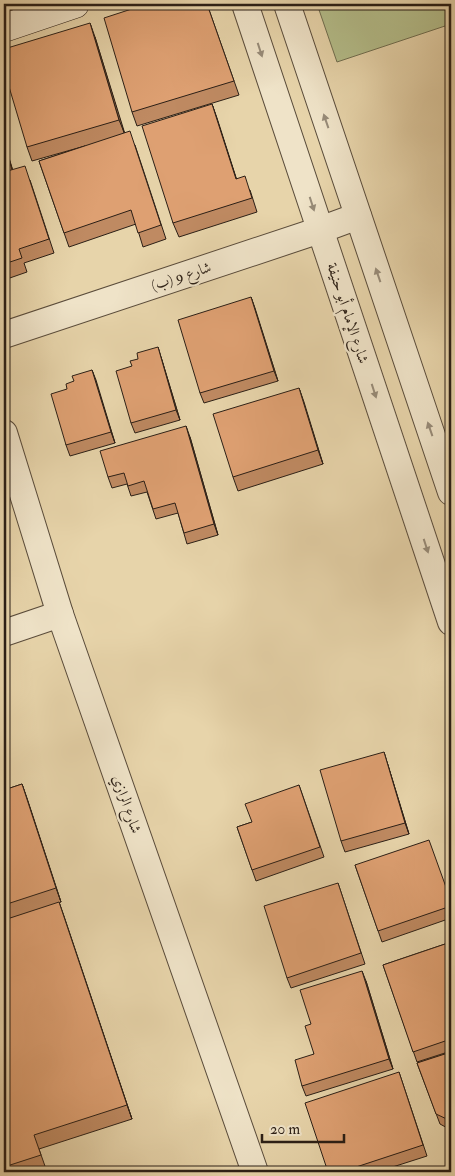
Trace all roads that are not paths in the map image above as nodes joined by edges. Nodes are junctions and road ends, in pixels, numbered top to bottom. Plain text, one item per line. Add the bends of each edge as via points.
1 (76, 4) edge
2 (245, 4) edge
3 (286, 4) edge
4 (4, 28) edge
5 (358, 216) junction
6 (320, 230) junction
7 (4, 335) edge
8 (4, 433) edge
9 (451, 492) edge
10 (60, 614) junction
11 (451, 622) edge
12 (4, 632) edge
13 (255, 1172) edge

1 - 4 main road
2 -> 6 street, شارع الإمام أبو حنيفة
5 -> 3 street
5 - 6 street, شارع 9 (ب)
9 -> 5 street
6 - 7 street, شارع 9 (ب)
6 -> 11 street, شارع الإمام أبو حنيفة
8 - 10 street, شارع الرازي
10 - 12 street
10 - 13 street, شارع الرازي

